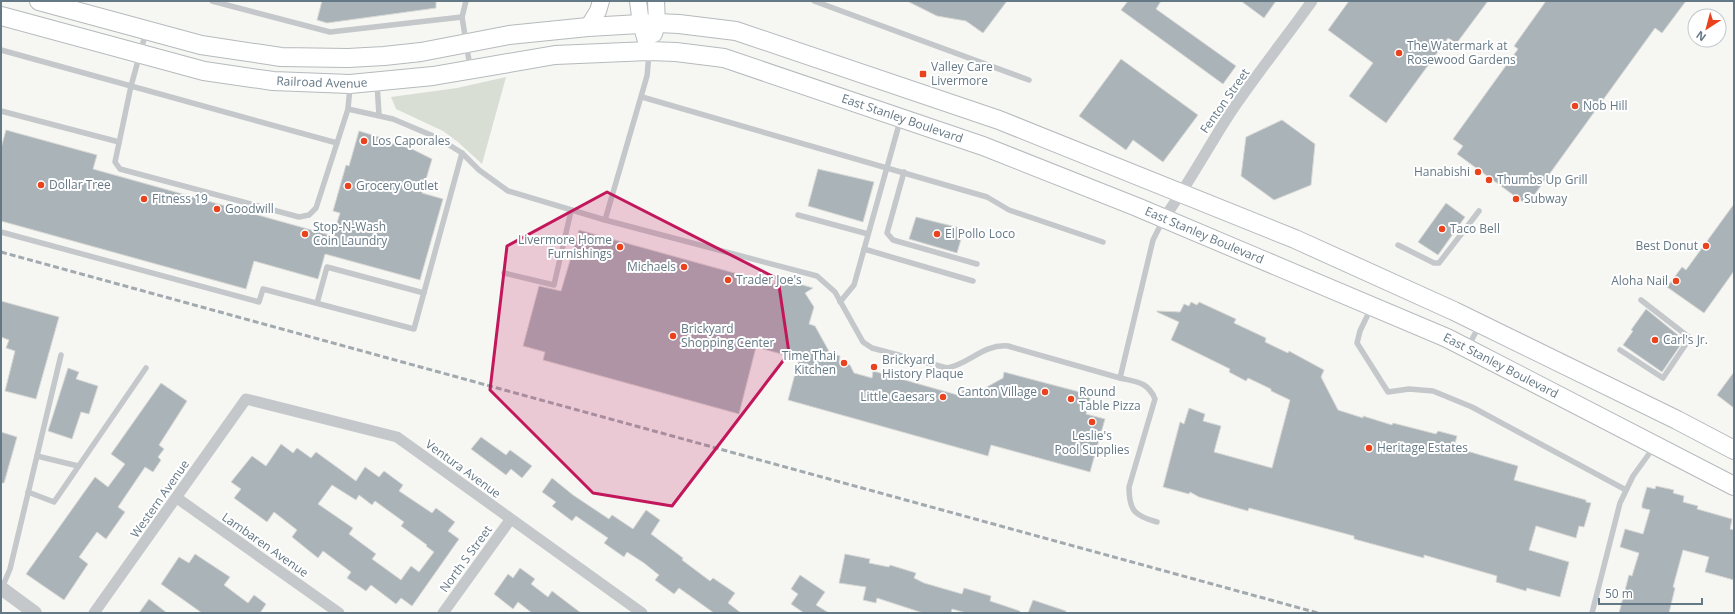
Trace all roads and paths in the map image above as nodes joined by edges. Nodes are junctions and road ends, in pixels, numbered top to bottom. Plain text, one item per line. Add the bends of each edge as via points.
1 (39, 1) edge
2 (212, 1) edge
3 (466, 1) edge
4 (601, 1) edge
5 (638, 1) edge
6 (656, 1) edge
7 (814, 1) edge
8 (1312, 1) edge
9 (1, 16) edge
10 (462, 17) junction
11 (649, 24) junction
12 (588, 27) junction
13 (147, 31) junction
14 (466, 44) junction
15 (1, 50) edge
16 (649, 51) junction
17 (140, 55) junction
18 (470, 70) junction
19 (1028, 80) dead end
20 (376, 82) junction
21 (350, 84) junction
22 (131, 86) junction
23 (642, 97) junction
24 (348, 110) junction
25 (1, 111) edge
26 (380, 115) junction
27 (901, 119) junction
28 (119, 142) junction
29 (337, 143) junction
30 (462, 153) junction
31 (887, 167) junction
32 (904, 172) junction
33 (1182, 193) junction
34 (571, 211) junction
35 (1479, 212) dead end
36 (798, 215) dead end
37 (1164, 218) junction
38 (604, 220) junction
39 (1, 232) edge
40 (868, 234) junction
41 (1103, 242) dead end
42 (1398, 245) dead end
43 (864, 249) junction
44 (977, 264) dead end
45 (504, 274) dead end
46 (973, 281) dead end
47 (424, 293) junction
48 (1641, 300) dead end
49 (840, 302) junction
50 (317, 303) junction
51 (1372, 306) junction
52 (1480, 325) junction
53 (1467, 349) junction
54 (1620, 350) dead end
55 (61, 354) dead end
56 (146, 368) dead end
57 (1120, 378) junction
58 (246, 399) joint
59 (1655, 446) junction
60 (1734, 450) edge
61 (37, 456) junction
62 (78, 466) junction
63 (1734, 486) edge
64 (1626, 490) junction
65 (28, 492) junction
66 (176, 498) junction
67 (510, 520) junction
68 (1157, 522) dead end
69 (1, 588) edge
70 (35, 613) edge
71 (94, 613) edge
72 (339, 613) edge
73 (443, 613) edge
74 (642, 613) edge
75 (1592, 613) edge

1 - 13 main road, Railroad Avenue
2 - 10 lane via 330,32
3 - 10 lane
4 - 12 main road
5 - 11 main road
6 - 11 main road
7 - 19 lane
8 - 33 street, Fenton Street via 1230,114
9 - 17 main road, Railroad Avenue
10 - 14 lane
11 - 12 main road, Railroad Avenue
11 - 16 main road
11 - 33 main road via 679,24 736,31 998,120
12 - 14 main road, Railroad Avenue via 509,35
13 - 14 main road, Railroad Avenue via 200,45 241,52 312,58 384,56
13 - 17 lane
14 - 18 lane
15 - 22 lane
16 - 18 main road, Railroad Avenue via 555,55
16 - 23 lane
16 - 27 main road, East Stanley Boulevard via 724,58
17 - 21 main road, Railroad Avenue via 178,66 235,77 311,84
17 - 22 lane
18 - 20 main road, Railroad Avenue
20 - 21 main road, Railroad Avenue
20 - 26 lane
21 - 24 lane
22 - 28 lane
22 - 29 lane
23 - 31 lane
23 - 38 lane
24 - 26 lane
24 - 29 lane
25 - 28 lane
26 - 30 lane via 438,138
27 - 31 lane
27 - 37 main road, East Stanley Boulevard via 983,146
28 - 29 lane via 115,162 120,169 299,217 310,214 316,208
30 - 34 lane via 479,170 508,191
30 - 47 lane
31 - 32 lane
31 - 40 lane
32 - 41 lane via 987,197 1009,210
32 - 44 lane via 888,232 893,240
33 - 37 street, Fenton Street
33 - 52 main road via 1295,239
34 - 38 lane
34 - 45 lane via 554,285
35 - 42 lane via 1439,263 1434,263
36 - 40 lane
37 - 51 main road, East Stanley Boulevard
37 - 57 lane via 1153,240
38 - 49 lane via 818,276 835,292
39 - 50 lane via 259,302 263,289
40 - 43 lane
43 - 46 lane
43 - 49 lane via 854,285
47 - 50 lane via 327,267
47 - 50 lane via 414,329
48 - 54 lane via 1690,338 1663,378
49 - 57 lane via 863,342 872,348 947,368 987,348 997,345 1008,346
51 - 53 main road, East Stanley Boulevard
51 - 64 lane via 1360,331 1358,343 1388,392 1409,389 1433,391 1472,407
52 - 53 lane
52 - 60 main road
53 - 59 main road, East Stanley Boulevard
55 - 61 lane
56 - 62 lane
57 - 68 lane via 1142,383 1151,390 1155,399 1129,487 1129,500 1141,518
58 - 66 street, Western Avenue
58 - 67 street, Ventura Avenue via 397,437
59 - 63 main road, East Stanley Boulevard
59 - 64 lane
61 - 62 lane
61 - 65 lane
62 - 65 lane via 54,502
64 - 75 lane via 1620,503
65 - 69 lane via 10,569
66 - 71 street, Western Avenue
66 - 72 street, Lambaren Avenue
67 - 73 street, North S Street
67 - 74 street, Ventura Avenue
69 - 70 street

